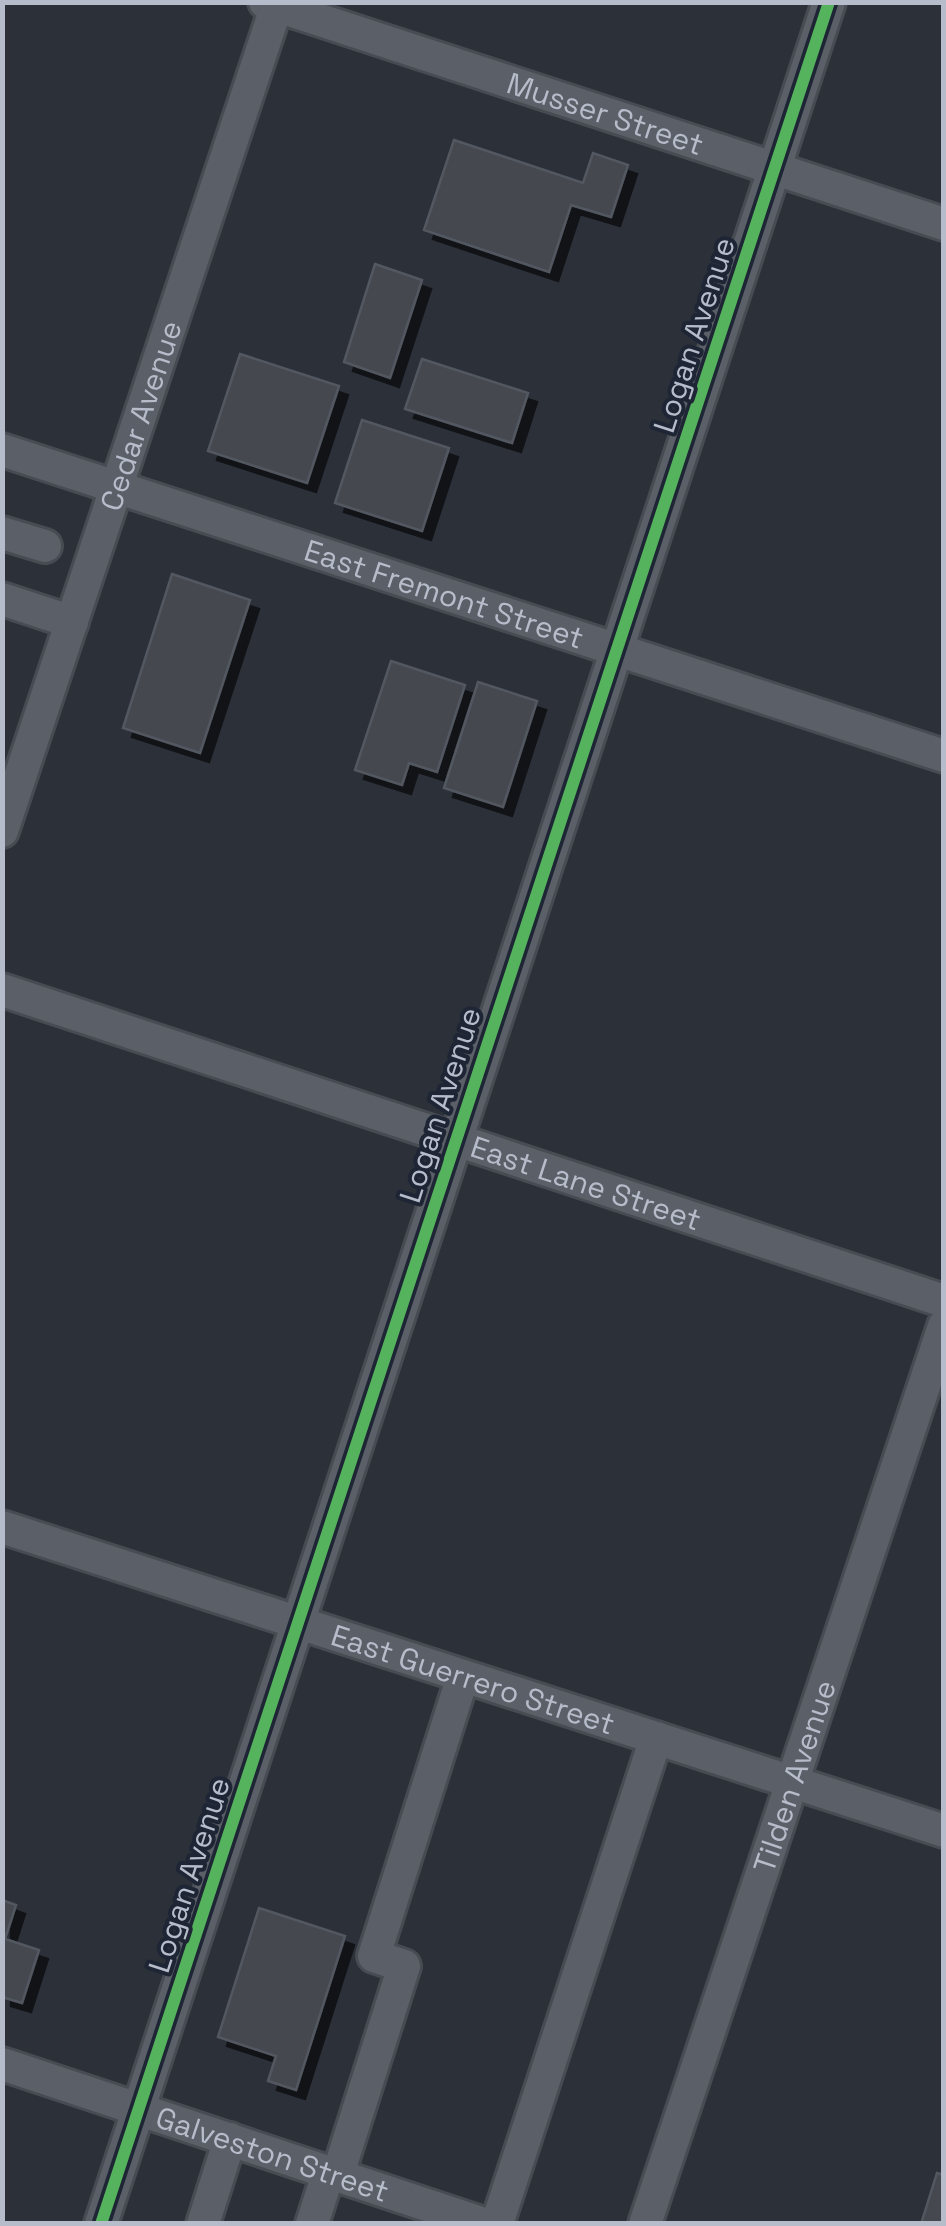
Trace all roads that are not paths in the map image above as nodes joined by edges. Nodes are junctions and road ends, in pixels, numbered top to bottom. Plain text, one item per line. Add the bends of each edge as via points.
1 (829, 2) edge
2 (273, 4) edge
3 (775, 169) junction
4 (944, 224) edge
5 (2, 450) edge
6 (117, 486) junction
7 (2, 532) edge
8 (45, 546) dead end
9 (2, 599) edge
10 (72, 622) junction
11 (616, 649) junction
12 (944, 756) edge
13 (2, 831) edge
14 (2, 990) edge
15 (454, 1141) junction
16 (944, 1302) edge
17 (944, 1326) edge
18 (2, 1527) edge
19 (298, 1622) junction
20 (463, 1676) junction
21 (656, 1738) junction
22 (793, 1783) junction
23 (944, 1831) edge
24 (2, 2064) edge
25 (139, 2108) junction
26 (230, 2139) junction
27 (333, 2173) junction
28 (416, 2213) edge
29 (101, 2224) edge
30 (204, 2224) edge
31 (312, 2224) edge
32 (484, 2224) edge
33 (498, 2224) edge
34 (645, 2224) edge

1 - 3 street, Logan Avenue
2 - 3 street, Musser Street
2 - 6 street, Cedar Avenue
3 - 4 street, Musser Street
3 - 11 street, Logan Avenue
5 - 6 street, East Fremont Street
6 - 10 street, Cedar Avenue
6 - 11 street, East Fremont Street
7 - 8 street
9 - 10 street
10 - 13 street, Cedar Avenue
11 - 12 street, East Fremont Street
11 - 15 street, Logan Avenue
14 - 15 street, East Lane Street
15 - 16 street, East Lane Street
15 - 19 street, Logan Avenue
17 - 22 street, Tilden Avenue
18 - 19 street, East Guerrero Street
19 - 20 street, East Guerrero Street
19 - 25 street, Logan Avenue
20 - 21 street, East Guerrero Street
20 - 27 street via 374,1956 404,1966
21 - 22 street, East Guerrero Street
21 - 33 street
22 - 23 street, East Guerrero Street
22 - 34 street, Tilden Avenue
24 - 25 street, Galveston Street
25 - 26 street, Galveston Street
25 - 29 street, Logan Avenue
26 - 27 street, Galveston Street
26 - 30 street
27 - 28 street, Galveston Street
27 - 31 street
28 - 32 street, Galveston Street

